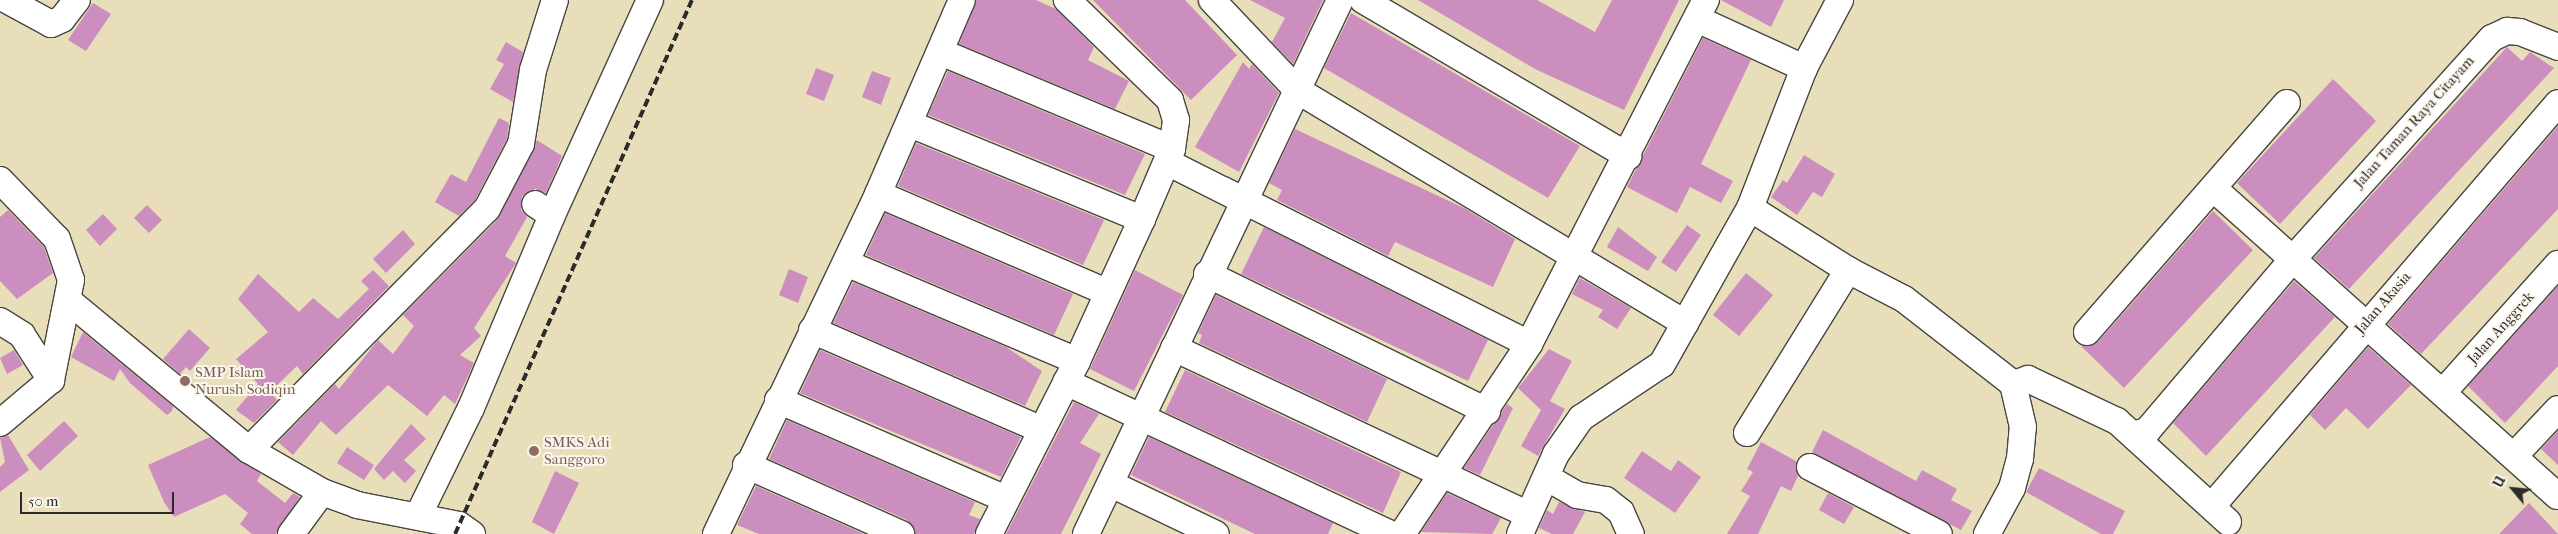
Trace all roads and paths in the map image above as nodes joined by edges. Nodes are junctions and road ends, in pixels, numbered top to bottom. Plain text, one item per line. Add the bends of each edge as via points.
1 (7, 0) edge
2 (77, 0) edge
3 (555, 0) edge
4 (650, 0) edge
5 (962, 0) edge
6 (1067, 0) edge
7 (1340, 0) edge
8 (1363, 0) edge
9 (1840, 0) edge
10 (1222, 4) edge
11 (1702, 10) edge
12 (2558, 47) edge
13 (943, 53) junction
14 (1804, 68) junction
15 (1297, 90) junction
16 (2287, 103) dead end
17 (2558, 103) edge
18 (910, 124) junction
19 (1169, 155) junction
20 (1628, 156) junction
21 (0, 180) edge
22 (2213, 188) junction
23 (878, 194) junction
24 (1244, 198) junction
25 (1750, 208) junction
26 (1142, 219) junction
27 (1574, 256) junction
28 (2291, 261) junction
29 (846, 263) junction
30 (2558, 264) edge
31 (1848, 270) junction
32 (1207, 274) junction
33 (1107, 292) junction
34 (70, 302) junction
35 (0, 321) edge
36 (1685, 324) junction
37 (2364, 325) junction
38 (812, 330) junction
39 (2087, 332) dead end
40 (1529, 344) junction
41 (1174, 348) junction
42 (1072, 372) junction
43 (51, 380) junction
44 (2013, 384) junction
45 (2444, 391) junction
46 (778, 400) junction
47 (2558, 409) edge
48 (1486, 411) junction
49 (1143, 416) junction
50 (0, 423) edge
51 (1040, 429) junction
52 (1747, 433) dead end
53 (2133, 435) junction
54 (249, 450) junction
55 (2514, 456) junction
56 (746, 465) junction
57 (1810, 467) dead end
58 (1440, 475) junction
59 (1546, 477) junction
60 (1111, 484) junction
61 (322, 492) junction
62 (2558, 496) edge
63 (1006, 499) junction
64 (419, 514) junction
65 (1524, 524) edge
66 (1998, 530) edge
67 (291, 534) edge
68 (472, 534) edge
69 (716, 534) edge
70 (901, 534) edge
71 (989, 534) edge
72 (1086, 534) edge
73 (1216, 534) edge
74 (1391, 534) edge
75 (1402, 534) edge
76 (1631, 534) edge
77 (1939, 534) edge

1 - 2 street via 51,24 62,19
3 - 54 street via 533,70 521,144 487,209
4 - 64 street via 544,210 471,408
5 - 13 street
6 - 19 street via 1170,100 1176,120
7 - 15 street
8 - 20 street
9 - 14 street
10 - 15 street
11 - 14 street
11 - 20 street
12 - 28 street, Jalan Taman Raya Citayam via 2520,32 2507,31 2492,38
13 - 18 street
13 - 19 street
14 - 25 street
15 - 24 street
15 - 27 street
16 - 22 street
17 - 37 street, Jalan Akasia
18 - 23 street
18 - 26 street
19 - 24 street
19 - 26 street
20 - 27 street
21 - 34 street via 57,239 66,256
22 - 28 street
22 - 39 street
23 - 29 street
23 - 33 street
24 - 32 street
24 - 40 street
25 - 31 street
25 - 36 street
26 - 33 street
27 - 36 street
27 - 40 street
28 - 37 street
28 - 53 street, Jalan Taman Raya Citayam via 2147,431
29 - 38 street
29 - 42 street
30 - 45 street, Jalan Anggrek
31 - 44 street via 1904,299
31 - 52 street
32 - 41 street
32 - 48 street
33 - 42 street
34 - 43 street
34 - 54 street
35 - 43 street via 22,334
36 - 59 street via 1662,364 1581,418
37 - 45 street
37 - 53 street, Jalan Akasia via 2220,514
38 - 46 street
38 - 51 street
40 - 48 street
41 - 49 street
41 - 58 street
42 - 49 street
42 - 51 street
43 - 50 street
44 - 53 street via 2028,379 2089,404
44 - 66 street via 2023,427 2020,460
45 - 55 street
46 - 56 street
46 - 63 street
47 - 55 street
48 - 58 street
49 - 60 street
49 - 74 street
51 - 63 street
54 - 61 street
55 - 62 street
56 - 69 street
56 - 70 street
57 - 77 street
58 - 65 street
58 - 75 street
59 - 65 street
59 - 76 street via 1577,495 1606,500 1621,512
60 - 72 street
60 - 73 street
61 - 64 street via 357,505
61 - 67 street
63 - 71 street
64 - 68 street via 459,526

